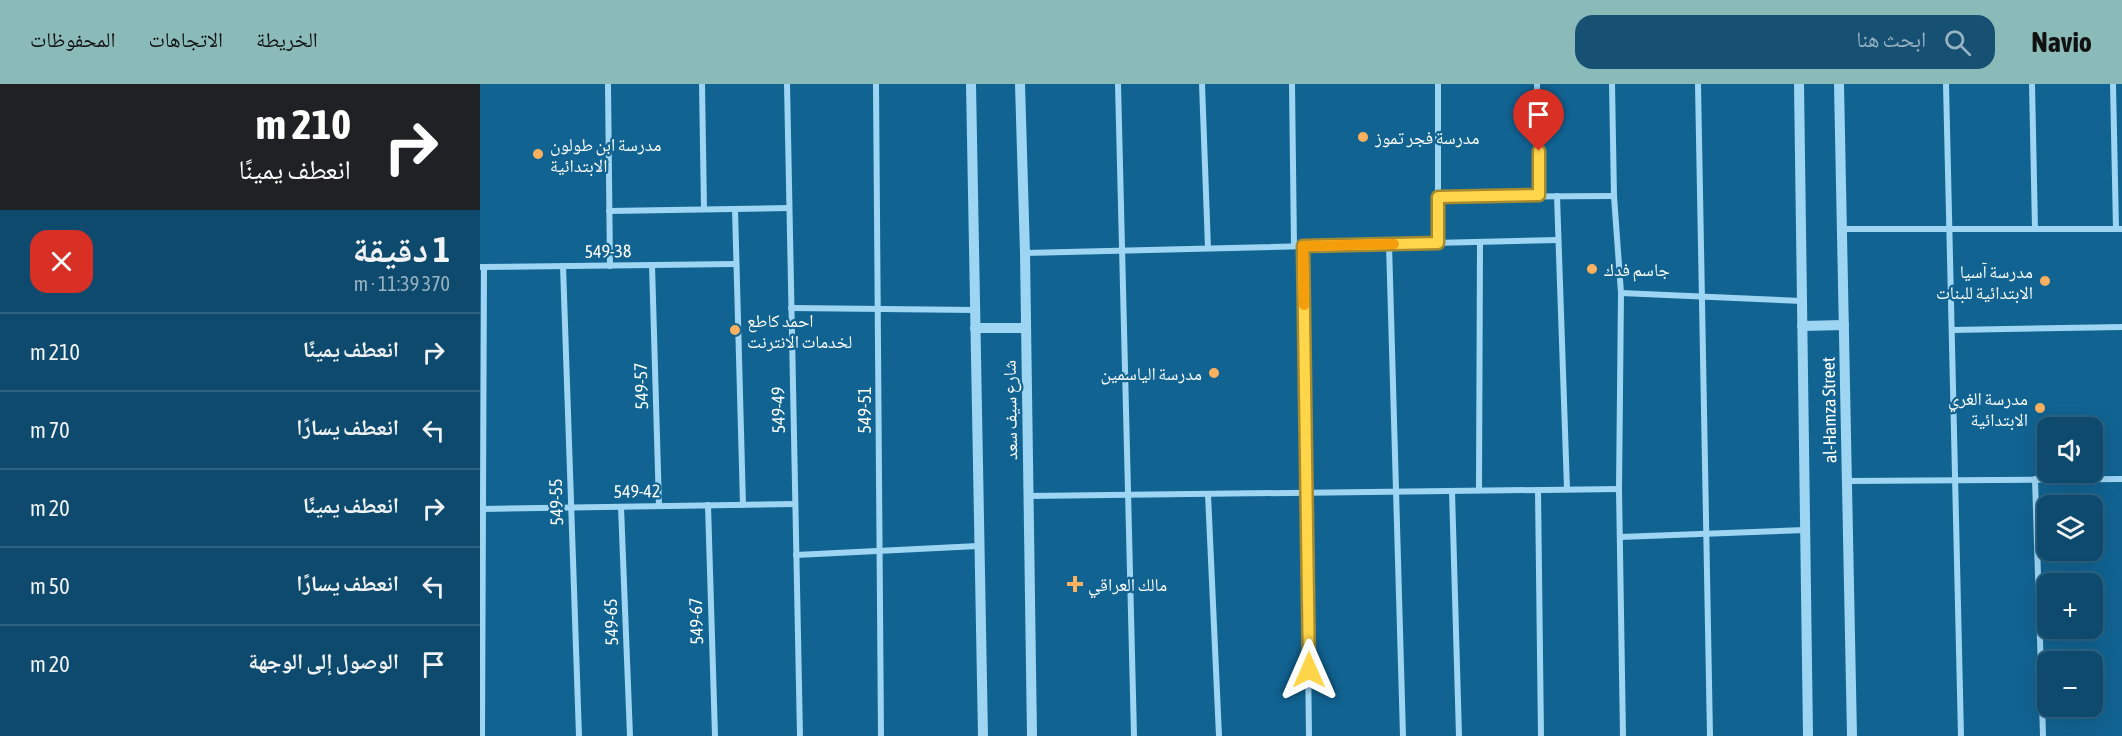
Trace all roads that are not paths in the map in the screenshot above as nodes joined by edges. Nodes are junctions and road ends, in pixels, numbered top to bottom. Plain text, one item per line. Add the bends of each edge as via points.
1 (608, 84) edge
2 (702, 84) edge
3 (787, 84) edge
4 (876, 84) edge
5 (971, 84) edge
6 (1020, 84) edge
7 (1118, 84) edge
8 (1202, 84) edge
9 (1292, 84) edge
10 (1438, 84) edge
11 (1538, 84) edge
12 (1612, 84) edge
13 (1698, 84) edge
14 (1799, 84) edge
15 (1839, 84) edge
16 (1946, 84) edge
17 (2032, 84) edge
18 (2113, 84) edge
19 (1539, 195) junction
20 (1557, 196) junction
21 (1614, 196) junction
22 (1438, 197) junction
23 (789, 208) junction
24 (704, 209) junction
25 (735, 209) junction
26 (609, 211) junction
27 (1842, 229) junction
28 (1950, 229) junction
29 (2035, 229) junction
30 (2119, 229) edge
31 (1558, 240) junction
32 (1480, 242) junction
33 (1438, 243) junction
34 (1389, 244) junction
35 (1294, 246) junction
36 (1303, 246) junction
37 (1208, 248) junction
38 (1121, 250) junction
39 (1025, 252) junction
40 (736, 264) junction
41 (652, 265) junction
42 (564, 266) junction
43 (610, 266) junction
44 (482, 267) edge
45 (1622, 293) junction
46 (1702, 295) junction
47 (1802, 301) junction
48 (791, 308) junction
49 (878, 309) junction
50 (975, 310) junction
51 (1844, 325) junction
52 (1802, 326) junction
53 (2122, 327) edge
54 (975, 328) junction
55 (1026, 328) junction
56 (1952, 330) junction
57 (2035, 479) junction
58 (2122, 479) edge
59 (1955, 480) junction
60 (1847, 481) junction
61 (1567, 489) junction
62 (1619, 489) junction
63 (1479, 490) junction
64 (1538, 490) junction
65 (1396, 491) junction
66 (1452, 491) junction
67 (1307, 492) junction
68 (1209, 494) junction
69 (1127, 495) junction
70 (1028, 496) junction
71 (795, 504) junction
72 (708, 505) junction
73 (743, 505) junction
74 (659, 506) junction
75 (621, 507) junction
76 (571, 508) junction
77 (482, 509) edge
78 (1805, 530) junction
79 (1706, 534) junction
80 (1620, 537) junction
81 (978, 546) junction
82 (880, 551) junction
83 (796, 555) junction
84 (482, 736) edge
85 (579, 736) edge
86 (630, 736) edge
87 (715, 736) edge
88 (800, 736) edge
89 (882, 736) edge
90 (983, 736) edge
91 (1032, 736) edge
92 (1134, 736) edge
93 (1219, 736) edge
94 (1309, 736) edge
95 (1403, 736) edge
96 (1459, 736) edge
97 (1541, 736) edge
98 (1623, 736) edge
99 (1710, 736) edge
100 (1808, 736) edge
101 (1852, 736) edge
102 (1961, 736) edge
103 (2043, 736) edge

1 - 26 street
2 - 24 street
3 - 23 street, 549-49
4 - 49 street, 549-51
5 - 50 street, شارع سيف سعد
6 - 39 street, شارع سيف سعد
7 - 38 street
8 - 37 street
9 - 35 street
10 - 22 street
11 - 19 street
12 - 21 street
13 - 46 street
14 - 47 street, al-Hamza Street
15 - 27 street, al-Hamza Street
16 - 28 street
17 - 29 street
18 - 30 street
19 - 20 street
19 - 22 street
20 - 21 street
20 - 31 street
21 - 45 street
22 - 33 street
23 - 25 street
23 - 48 street, 549-49
24 - 25 street
24 - 26 street
25 - 40 street
26 - 43 street
27 - 28 street
27 - 51 street, al-Hamza Street
28 - 29 street
28 - 56 street
29 - 30 street
31 - 32 street
31 - 61 street
32 - 33 street
32 - 63 street
33 - 34 street
34 - 36 street
34 - 65 street
35 - 36 street
35 - 37 street
36 - 67 street
37 - 38 street
38 - 39 street
38 - 69 street
39 - 55 street, شارع سيف سعد
40 - 41 street, 549-38
40 - 73 street
41 - 43 street, 549-38
41 - 74 street, 549-57
42 - 43 street, 549-38
42 - 44 street, 549-38
42 - 76 street, 549-55
44 - 77 street
45 - 46 street
45 - 62 street
46 - 47 street
46 - 79 street
47 - 52 street, al-Hamza Street
48 - 49 street
48 - 71 street, 549-49
49 - 50 street
49 - 82 street, 549-51
50 - 54 street, شارع سيف سعد
51 - 52 street
51 - 60 street, al-Hamza Street
52 - 78 street, al-Hamza Street
53 - 56 street
54 - 55 street
54 - 81 street, شارع سيف سعد
55 - 70 street, شارع سيف سعد
56 - 59 street
57 - 58 street
57 - 59 street
57 - 103 street
59 - 60 street
59 - 102 street
60 - 101 street, al-Hamza Street
61 - 62 street
61 - 64 street
62 - 80 street
63 - 64 street
63 - 66 street
64 - 97 street
65 - 66 street
65 - 67 street
65 - 95 street
66 - 96 street
67 - 68 street
67 - 94 street
68 - 69 street
68 - 93 street
69 - 70 street
69 - 92 street
70 - 91 street, شارع سيف سعد
71 - 73 street, 549-42
71 - 83 street, 549-49
72 - 73 street, 549-42
72 - 74 street, 549-42
72 - 87 street, 549-67
74 - 75 street, 549-42
75 - 76 street, 549-42
75 - 86 street, 549-65
76 - 77 street, 549-42
76 - 85 street, 549-55
77 - 84 street
78 - 79 street
78 - 100 street, al-Hamza Street
79 - 80 street
79 - 99 street
80 - 98 street
81 - 82 street
81 - 90 street, شارع سيف سعد
82 - 83 street
82 - 89 street, 549-51
83 - 88 street, 549-49

